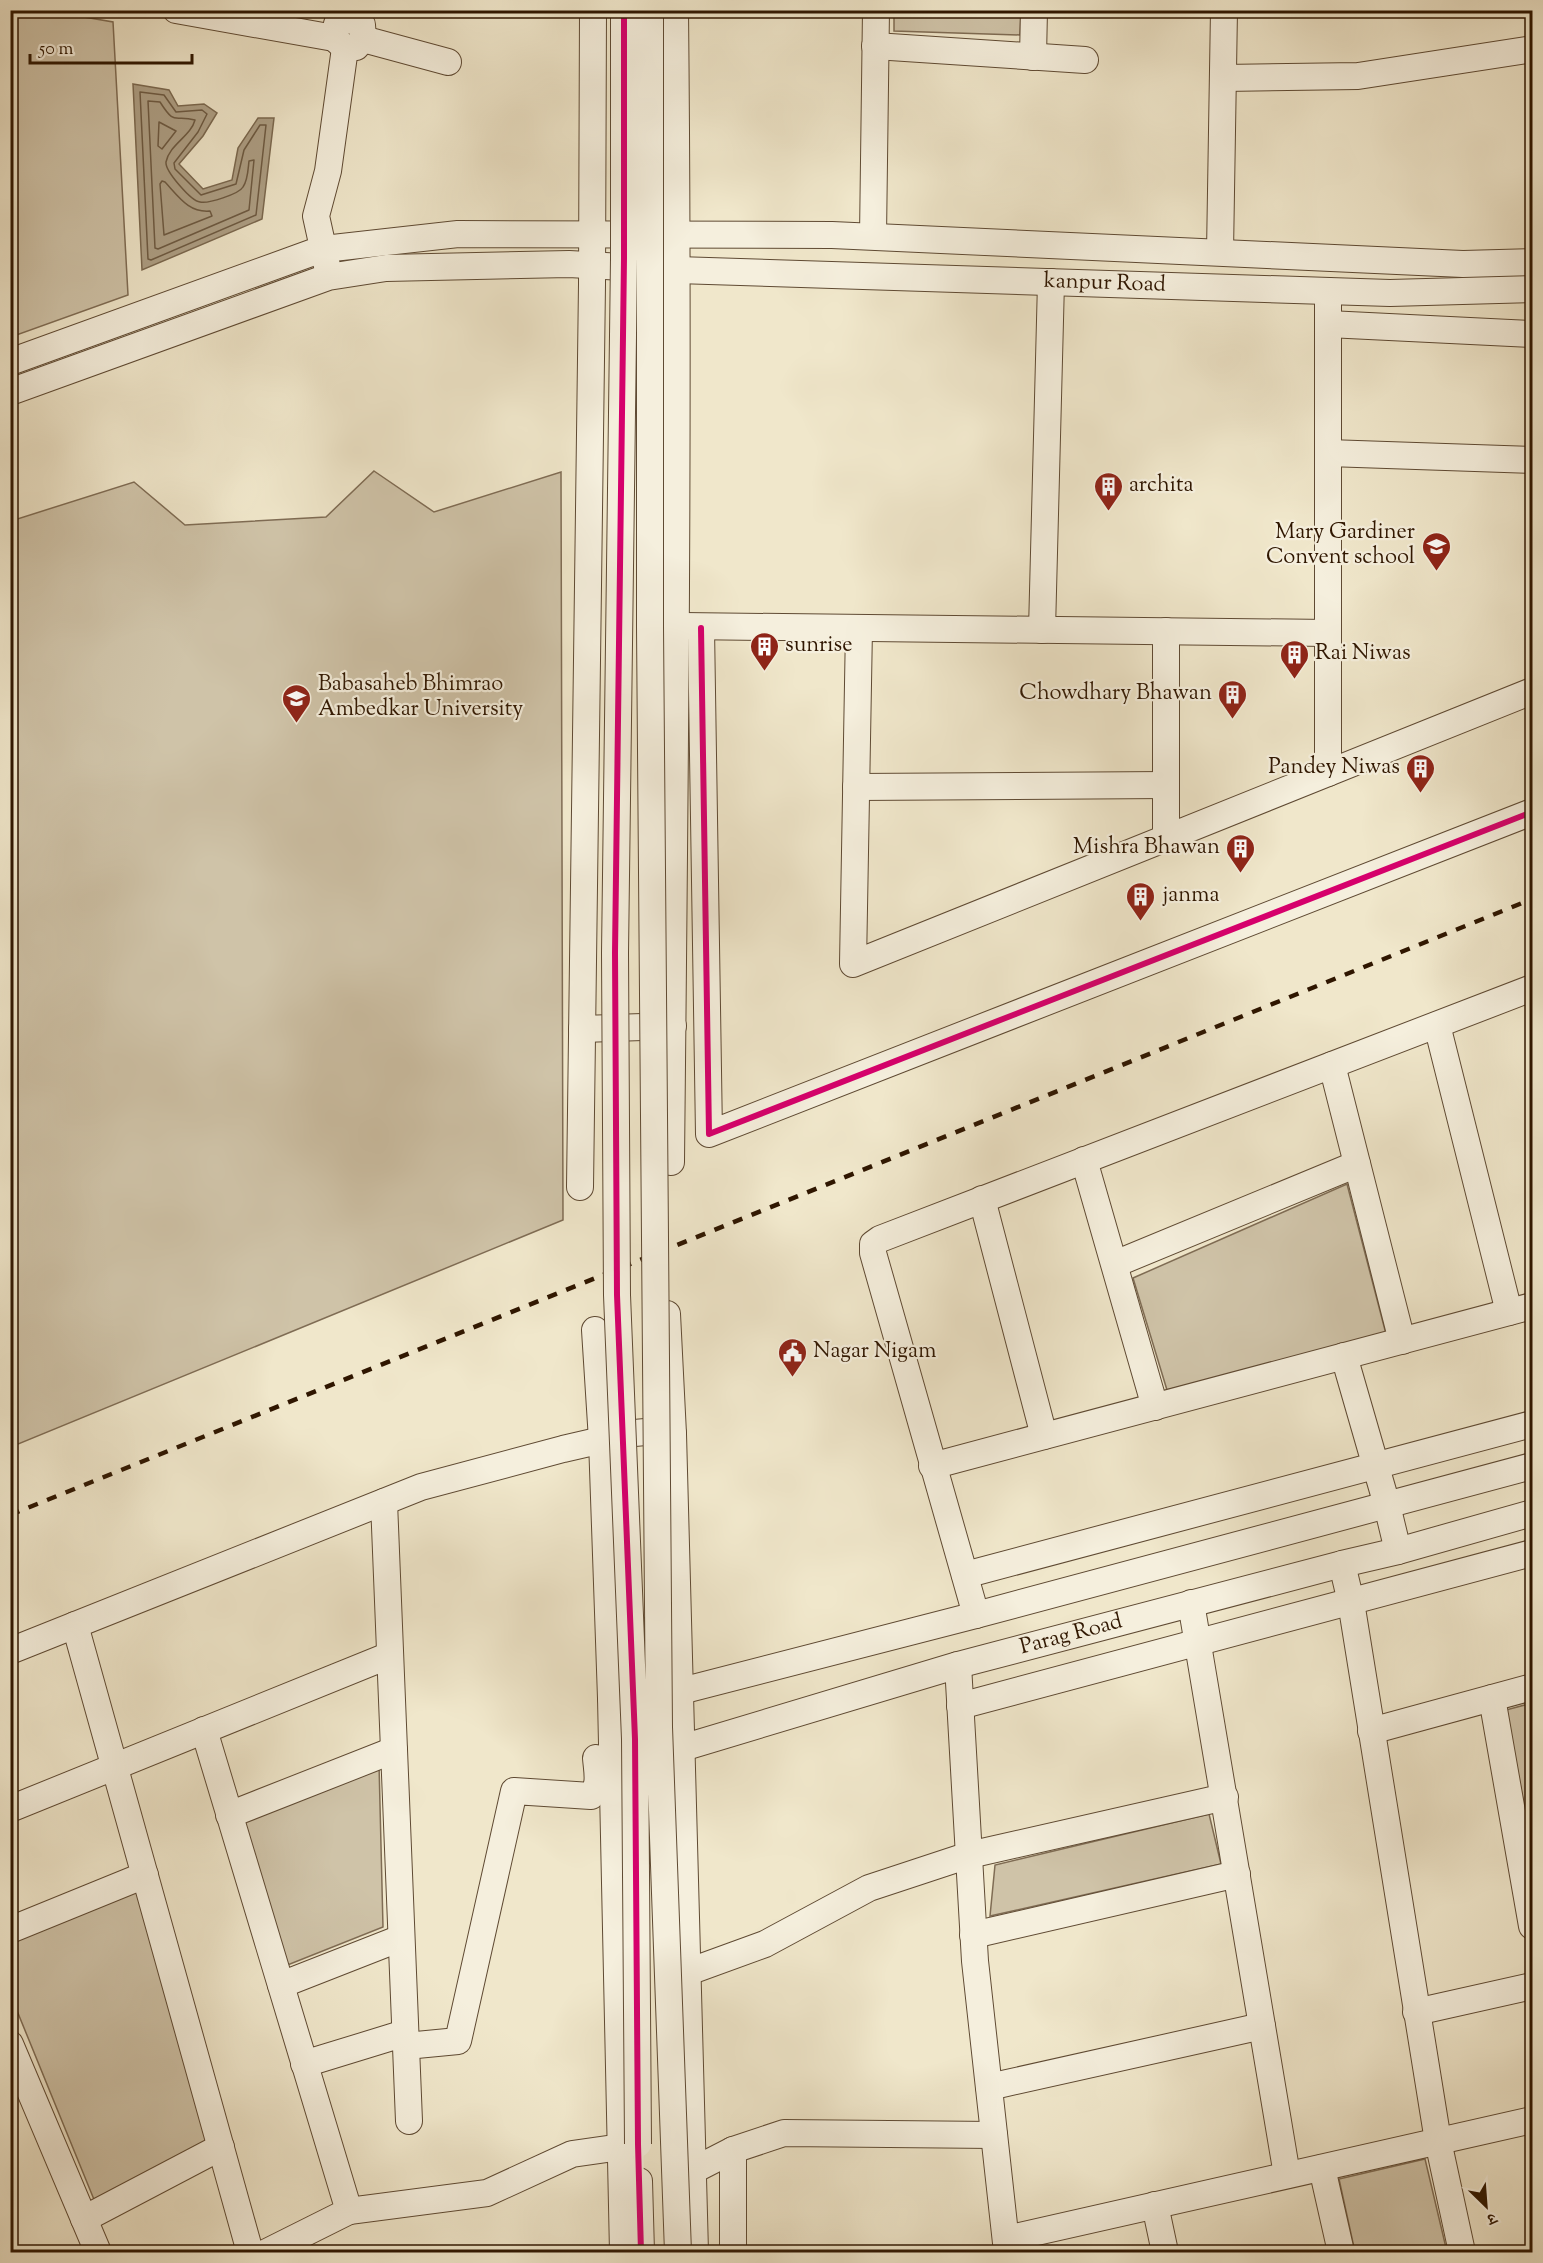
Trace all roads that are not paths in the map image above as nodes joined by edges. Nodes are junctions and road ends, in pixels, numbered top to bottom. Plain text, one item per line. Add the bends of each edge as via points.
1 (176, 10) edge
2 (593, 10) edge
3 (624, 10) edge
4 (650, 10) edge
5 (675, 10) edge
6 (876, 10) edge
7 (1034, 10) edge
8 (1224, 10) edge
9 (348, 42) junction
10 (875, 46) junction
11 (1526, 50) dead end
12 (1033, 57) junction
13 (1085, 60) dead end
14 (448, 62) dead end
15 (1223, 78) junction
16 (678, 235) junction
17 (592, 236) junction
18 (873, 236) junction
19 (324, 249) junction
20 (1220, 252) junction
21 (1247, 254) junction
22 (1533, 262) edge
23 (592, 266) junction
24 (677, 270) junction
25 (328, 277) junction
26 (1051, 282) junction
27 (1247, 289) junction
28 (1533, 289) edge
29 (1328, 291) junction
30 (1328, 324) junction
31 (1533, 334) edge
32 (41, 351) junction
33 (10, 362) edge
34 (51, 378) junction
35 (10, 392) edge
36 (1328, 453) junction
37 (1533, 460) edge
38 (689, 627) junction
39 (859, 628) junction
40 (1042, 630) junction
41 (1166, 631) junction
42 (1328, 633) junction
43 (1533, 690) edge
44 (1328, 773) junction
45 (1166, 785) junction
46 (856, 787) junction
47 (1533, 812) edge
48 (1166, 838) junction
49 (1533, 988) edge
50 (1437, 1025) junction
51 (672, 1026) junction
52 (582, 1029) junction
53 (1332, 1065) junction
54 (1084, 1160) junction
55 (671, 1162) dead end
56 (1357, 1164) junction
57 (580, 1187) dead end
58 (982, 1199) junction
59 (1114, 1264) junction
60 (1521, 1309) edge
61 (667, 1314) dead end
62 (595, 1330) dead end
63 (1402, 1341) junction
64 (1344, 1356) junction
65 (1155, 1407) junction
66 (1533, 1424) edge
67 (673, 1434) junction
68 (1044, 1436) junction
69 (595, 1441) junction
70 (932, 1466) junction
71 (1459, 1466) junction
72 (1533, 1466) edge
73 (1381, 1486) junction
74 (384, 1502) junction
75 (1533, 1513) edge
76 (1184, 1538) junction
77 (1398, 1551) junction
78 (1533, 1553) edge
79 (1096, 1562) junction
80 (1342, 1564) junction
81 (971, 1597) junction
82 (1351, 1602) junction
83 (1191, 1603) junction
84 (75, 1625) junction
85 (1199, 1642) junction
86 (10, 1651) edge
87 (390, 1655) junction
88 (958, 1665) junction
89 (1533, 1688) edge
90 (681, 1691) junction
91 (611, 1698) junction
92 (1492, 1698) junction
93 (960, 1706) junction
94 (204, 1730) junction
95 (1371, 1731) junction
96 (682, 1748) junction
97 (394, 1750) junction
98 (612, 1763) junction
99 (115, 1767) junction
100 (1225, 1797) junction
101 (10, 1809) edge
102 (230, 1815) junction
103 (969, 1855) junction
104 (1237, 1874) junction
105 (145, 1875) junction
106 (1533, 1926) edge
107 (10, 1930) edge
108 (973, 1935) junction
109 (401, 1938) junction
110 (688, 1972) junction
111 (280, 1985) junction
112 (1533, 1986) edge
113 (1416, 2012) junction
114 (1262, 2026) junction
115 (405, 2039) junction
116 (10, 2044) edge
117 (304, 2064) junction
118 (989, 2087) junction
119 (1533, 2120) edge
120 (408, 2121) dead end
121 (994, 2135) junction
122 (1438, 2141) junction
123 (621, 2146) junction
124 (220, 2147) junction
125 (733, 2150) junction
126 (1322, 2168) junction
127 (693, 2170) junction
128 (1287, 2175) junction
129 (1155, 2205) junction
130 (349, 2211) junction
131 (84, 2219) junction
132 (1007, 2246) edge
133 (98, 2253) edge
134 (250, 2253) edge
135 (267, 2253) edge
136 (623, 2253) edge
137 (641, 2253) edge
138 (678, 2253) edge
139 (695, 2253) edge
140 (734, 2253) edge
141 (1165, 2253) edge
142 (1341, 2253) edge
143 (1462, 2253) edge

1 - 9 street
2 - 17 street
3 - 137 street, bridge via 615,953 617,1295 635,1739
4 - 138 street, bridge via 650,627 659,1728
5 - 16 street
6 - 10 street
7 - 12 street
8 - 15 street
9 - 14 street
9 - 19 street via 316,216
10 - 12 street
10 - 18 street
11 - 15 street via 1358,76
12 - 13 street
15 - 20 street
16 - 17 street
16 - 18 street
16 - 24 street
17 - 19 street via 458,234
17 - 23 street
18 - 20 street
19 - 25 street
19 - 32 street
20 - 21 street
21 - 22 street via 1463,264
21 - 27 street
23 - 24 street, kanpur Road
23 - 25 street, kanpur Road via 386,268
23 - 52 street
24 - 26 street, kanpur Road
24 - 38 street
25 - 34 street, kanpur Road
26 - 27 street, kanpur Road
26 - 40 street
27 - 29 street, kanpur Road
28 - 29 street, kanpur Road
29 - 30 street
30 - 31 street
30 - 36 street
32 - 33 street
32 - 34 street
34 - 35 street, kanpur Road
36 - 37 street
36 - 42 street
38 - 39 street
38 - 47 street via 709,1134
38 - 51 street
39 - 40 street
39 - 46 street
40 - 41 street
41 - 42 street
41 - 45 street
42 - 44 street
43 - 44 street
44 - 48 street
45 - 46 street
45 - 48 street
46 - 48 street via 853,964
49 - 50 street
50 - 53 street
50 - 60 street
51 - 52 street
51 - 55 street
52 - 57 street
53 - 54 street
53 - 56 street
54 - 58 street
54 - 59 street
56 - 59 street
56 - 63 street
58 - 68 street
58 - 70 street via 873,1244
59 - 65 street
60 - 63 street
61 - 67 street
62 - 69 street
63 - 64 street
64 - 65 street
64 - 73 street
65 - 68 street
66 - 71 street
67 - 69 street via 668,1430 623,1434
67 - 90 street
68 - 70 street
69 - 74 street via 421,1487
69 - 91 street
69 - 115 street via 596,1791 591,1796 514,1791 458,2041
70 - 81 street
71 - 72 street, Parag Road
71 - 73 street, Parag Road
71 - 73 street
73 - 76 street, Parag Road
73 - 76 street
73 - 77 street
74 - 84 street
74 - 87 street
75 - 77 street, Parag Road
76 - 79 street, Parag Road
76 - 79 street
77 - 80 street, Parag Road
78 - 82 street
79 - 81 street, Parag Road
79 - 81 street
80 - 82 street
80 - 83 street, Parag Road
81 - 90 street, Parag Road
82 - 85 street
82 - 95 street
83 - 85 street
83 - 88 street, Parag Road
84 - 86 street
84 - 99 street
85 - 93 street
85 - 100 street
87 - 94 street
87 - 97 street
88 - 93 street
88 - 96 street, Parag Road
89 - 92 street
90 - 91 street, Parag Road
90 - 96 street
91 - 98 street
92 - 95 street
92 - 106 street
93 - 103 street
94 - 99 street
94 - 102 street
95 - 113 street
96 - 98 street, Parag Road
96 - 110 street
97 - 102 street
97 - 109 street
98 - 123 street
99 - 101 street
99 - 105 street
100 - 103 street
100 - 104 street
102 - 111 street
103 - 108 street
103 - 110 street via 869,1888 765,1944
104 - 108 street
104 - 114 street
105 - 107 street
105 - 124 street
108 - 118 street
109 - 111 street
109 - 115 street
110 - 127 street
111 - 117 street
112 - 113 street
113 - 122 street
114 - 118 street
114 - 128 street
115 - 117 street
115 - 120 street
116 - 131 street
117 - 130 street
118 - 121 street
119 - 122 street
121 - 125 street via 784,2133
121 - 132 street
122 - 126 street
122 - 143 street
123 - 130 street via 572,2154 487,2193
123 - 136 street
124 - 131 street
124 - 134 street
125 - 127 street
125 - 140 street
126 - 128 street
126 - 142 street
127 - 139 street
128 - 129 street
129 - 132 street
129 - 141 street
130 - 135 street
131 - 133 street

